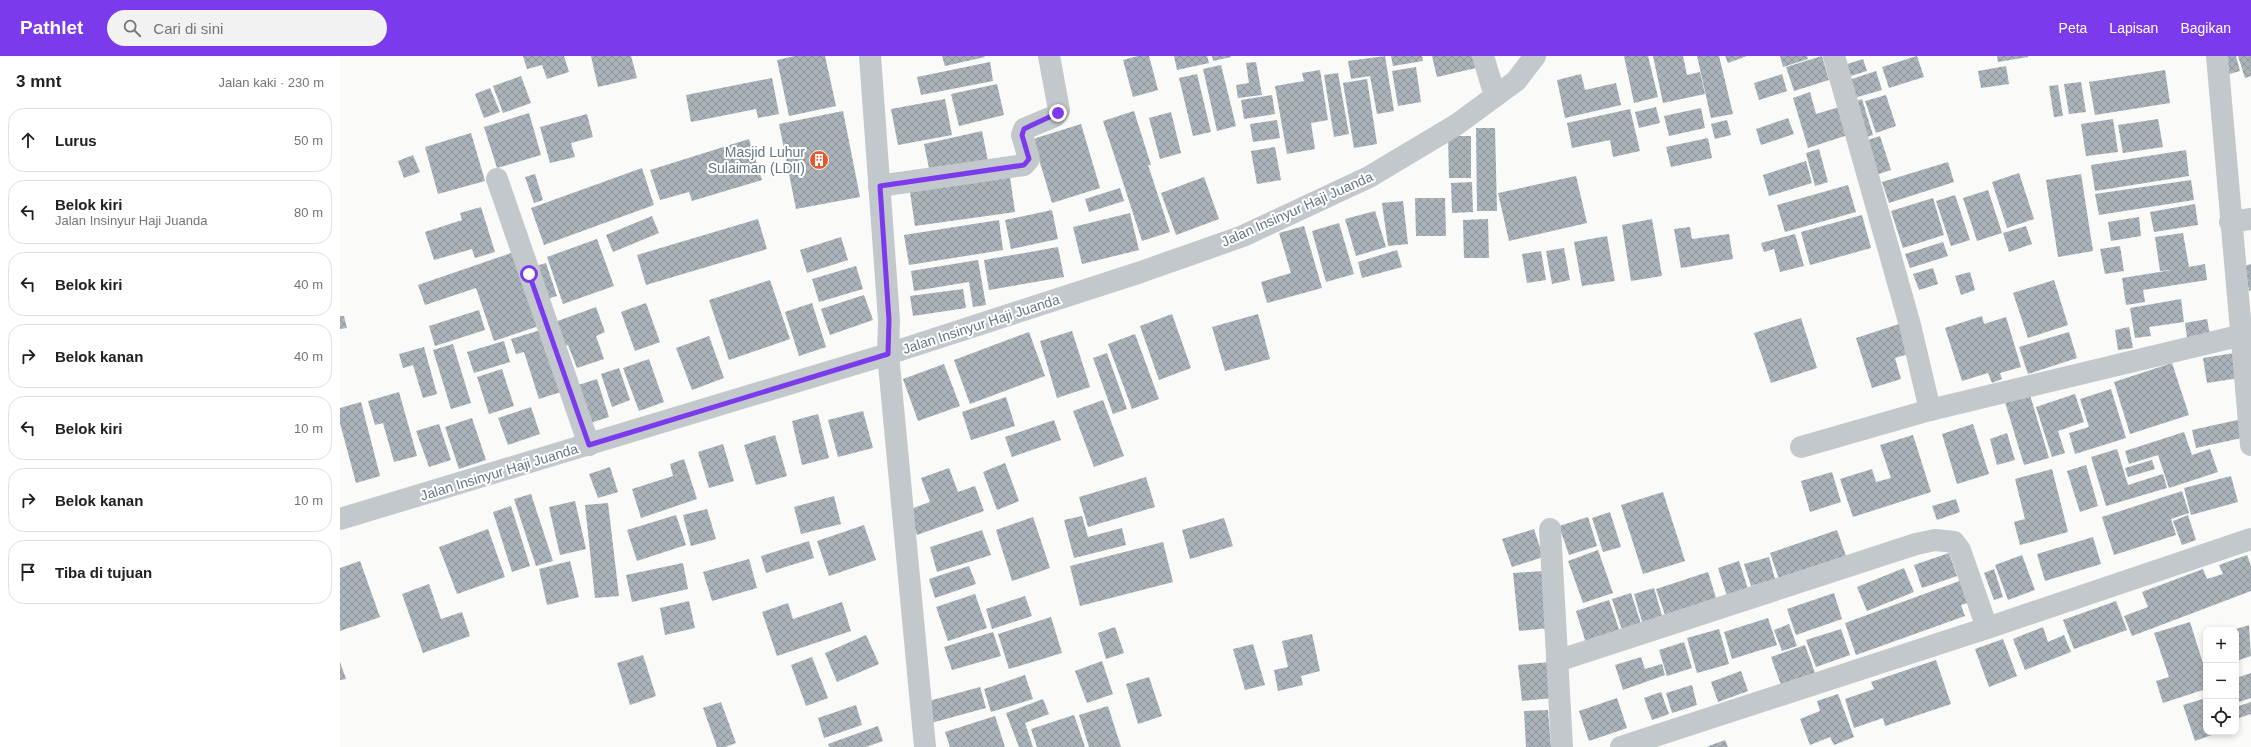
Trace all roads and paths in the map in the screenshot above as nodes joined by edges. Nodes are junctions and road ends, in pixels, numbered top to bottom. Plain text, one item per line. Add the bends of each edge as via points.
1 (870, 56) edge
2 (1049, 56) edge
3 (1483, 56) edge
4 (1535, 56) edge
5 (1834, 56) edge
6 (2217, 56) edge
7 (1495, 96) junction
8 (497, 179) dead end
9 (880, 186) junction
10 (2240, 221) edge
11 (2246, 334) edge
12 (888, 354) junction
13 (1930, 410) junction
14 (589, 445) junction
15 (2251, 445) edge
16 (1800, 447) dead end
17 (340, 519) edge
18 (1550, 529) dead end
19 (2251, 539) edge
20 (1987, 628) junction
21 (1557, 661) junction
22 (925, 747) edge
23 (1562, 747) edge
24 (1621, 747) edge

1 - 9 street
2 - 9 street via 1059,110 1054,116 1024,129 1022,135 1028,162 1024,165
3 - 7 street
4 - 7 street, Jalan Insinyur Haji Juanda via 1516,81
5 - 13 street via 1910,325
6 - 10 street
7 - 12 street, Jalan Insinyur Haji Juanda via 1456,125 1370,177 1242,236 1141,272
8 - 14 street
9 - 12 street via 889,320
10 - 11 street
11 - 13 street
11 - 15 street
12 - 14 street, Jalan Insinyur Haji Juanda
12 - 22 street
13 - 16 street
14 - 17 street, Jalan Insinyur Haji Juanda
18 - 21 street
19 - 20 street
20 - 21 street via 1960,550 1954,542 1936,540 1916,544
20 - 24 street
21 - 23 street

